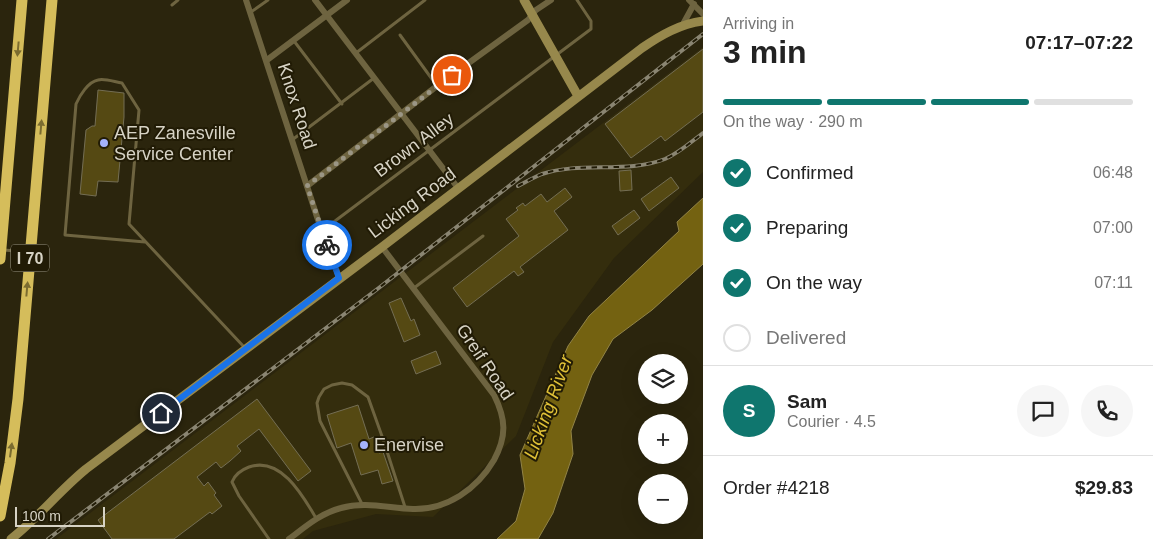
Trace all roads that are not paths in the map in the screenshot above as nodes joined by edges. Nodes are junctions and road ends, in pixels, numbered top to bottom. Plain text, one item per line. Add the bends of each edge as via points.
1 (22, 0) edge
2 (52, 0) edge
3 (178, 0) edge
4 (246, 0) edge
5 (268, 0) edge
6 (315, 0) edge
7 (347, 0) edge
8 (425, 0) edge
9 (524, 0) edge
10 (550, 0) edge
11 (577, 0) edge
12 (691, 2) edge
13 (172, 5) dead end
14 (251, 12) junction
15 (703, 14) edge
16 (327, 15) junction
17 (532, 15) junction
18 (703, 22) edge
19 (682, 26) junction
20 (400, 35) dead end
21 (293, 40) junction
22 (356, 54) junction
23 (555, 55) junction
24 (267, 60) junction
25 (374, 78) junction
26 (437, 86) junction
27 (578, 96) junction
28 (342, 104) junction
29 (402, 114) junction
30 (292, 140) junction
31 (430, 150) junction
32 (307, 186) junction
33 (458, 188) junction
34 (321, 229) junction
35 (484, 236) dead end
36 (146, 242) junction
37 (382, 246) junction
38 (30, 253) junction
39 (0, 254) edge
40 (339, 278) junction
41 (414, 288) junction
42 (245, 349) junction
43 (362, 504) junction
44 (405, 508) junction
45 (0, 516) edge
46 (317, 518) junction
47 (11, 539) edge
48 (269, 539) edge
49 (289, 539) edge

1 -> 39 highway, I 70
38 -> 2 highway, I 70
3 - 13 lane
4 - 14 street, Knox Road
5 - 14 lane
6 - 16 street
7 - 16 street
8 - 22 lane
9 - 17 street
10 - 17 street
11 - 23 lane, Brown Alley via 591,21 591,28
12 - 15 street
12 - 19 street
14 - 24 street, Knox Road
16 - 21 street
16 - 22 street
17 - 23 street
17 - 26 street
18 - 19 street, Licking Road
19 - 27 street, Licking Road via 656,38
20 - 26 lane
21 - 24 street
21 - 28 lane
22 - 25 street
23 - 27 street
23 - 31 lane, Brown Alley
24 - 30 street, Knox Road
25 - 28 lane
25 - 29 street
26 - 29 street
27 - 33 street, Licking Road
28 - 30 lane
29 - 31 street
29 - 32 street
30 - 32 street, Knox Road
31 - 33 street
31 - 34 lane, Brown Alley
32 - 34 street, Knox Road
33 - 37 street, Licking Road
34 - 40 street, Knox Road
35 - 41 lane
36 - 36 lane via 129,224 139,110 122,83 98,80 80,95 76,104 65,235
36 - 42 lane
37 - 40 street, Licking Road
37 - 41 street, Greif Road
38 - 39 lane
45 -> 38 highway, I 70 via 18,399
40 - 42 street, Licking Road
41 - 44 street, Greif Road via 494,395 504,428 493,462 471,488 447,503 428,508
42 - 47 street, Licking Road via 86,469
43 - 44 street, Greif Road
43 - 44 lane via 320,421 319,397 332,385 352,385 368,397
43 - 46 street, Greif Road
46 - 48 lane via 278,470 260,465 242,470 232,482
46 - 49 street, Greif Road

